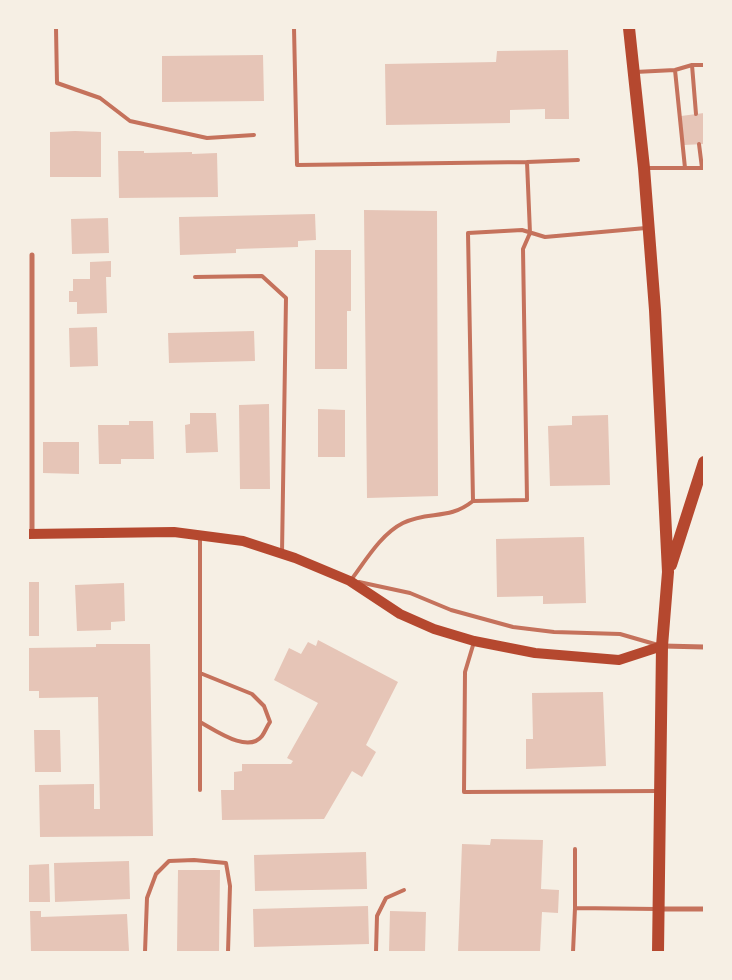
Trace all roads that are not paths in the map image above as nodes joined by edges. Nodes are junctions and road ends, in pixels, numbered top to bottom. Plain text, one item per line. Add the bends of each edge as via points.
1 (56, 28) edge
2 (294, 28) edge
3 (629, 28) edge
4 (692, 65) junction
5 (704, 65) edge
6 (675, 70) junction
7 (634, 72) junction
8 (696, 114) dead end
9 (254, 135) dead end
10 (699, 144) dead end
11 (578, 160) dead end
12 (527, 162) junction
13 (644, 168) junction
14 (685, 168) junction
15 (703, 168) edge
16 (649, 228) junction
17 (530, 233) junction
18 (32, 255) dead end
19 (195, 277) dead end
20 (704, 462) edge
21 (473, 500) junction
22 (30, 534) edge
23 (200, 535) junction
24 (282, 554) junction
25 (668, 572) junction
26 (350, 580) junction
27 (474, 641) junction
28 (662, 646) junction
29 (704, 647) edge
30 (200, 673) junction
31 (200, 722) junction
32 (200, 790) dead end
33 (661, 791) junction
34 (575, 849) dead end
35 (404, 890) dead end
36 (575, 908) junction
37 (659, 909) junction
38 (704, 909) edge
39 (145, 952) edge
40 (228, 952) edge
41 (376, 952) edge
42 (574, 952) edge
43 (658, 952) edge

1 - 9 lane via 57,83 100,98 130,121 207,138
2 - 12 lane via 297,165
3 - 7 main road
4 - 5 lane
4 - 6 lane
4 - 8 lane
6 - 7 lane
6 - 14 lane
7 - 13 main road
10 - 15 lane
11 - 12 lane
12 - 17 lane
13 - 14 lane
13 - 16 main road
14 - 15 lane
16 - 17 lane via 545,237
16 - 25 main road
17 - 21 lane via 523,249 527,500
17 - 21 lane via 522,230 468,233
18 - 22 street
19 - 24 lane via 262,276 286,298
20 - 25 main road
21 - 26 lane via 462,510 404,523 385,536
22 - 23 main road via 174,532
23 - 24 main road via 243,541
23 - 30 lane
24 - 26 main road
25 - 28 main road
26 - 27 main road via 400,614
26 - 28 lane via 410,593 451,610 513,627 620,634
27 - 28 main road via 535,653 619,660
27 - 33 lane via 465,672 464,792
28 - 29 street
28 - 33 main road
30 - 31 lane
30 - 31 lane via 252,694 264,706 270,722 261,738 250,743 234,740
31 - 32 lane
33 - 37 main road
34 - 36 lane
35 - 41 lane via 386,898 377,916
36 - 37 lane
36 - 42 lane
37 - 38 street
37 - 43 main road
39 - 40 lane via 147,898 156,874 169,861 194,860 226,863 230,886

